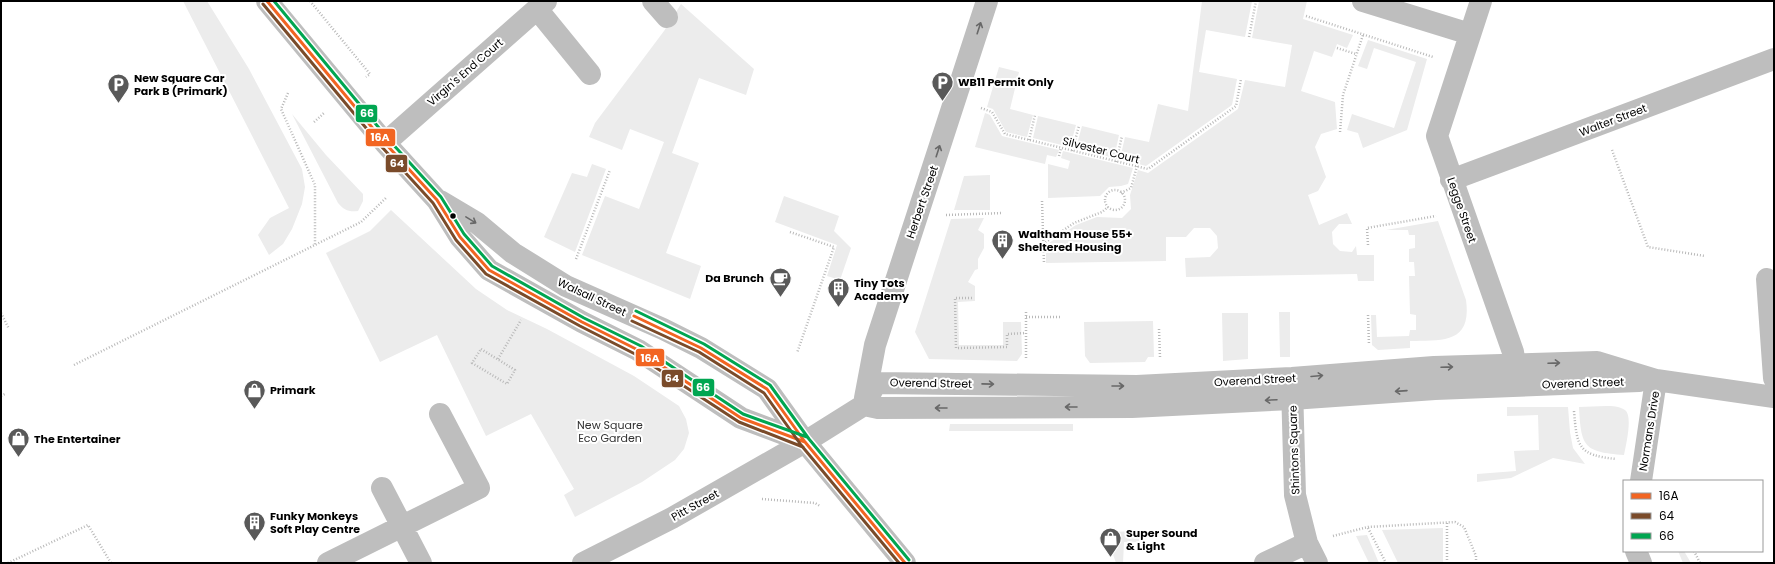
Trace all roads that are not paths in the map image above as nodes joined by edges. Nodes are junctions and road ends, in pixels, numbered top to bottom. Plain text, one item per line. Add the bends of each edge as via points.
1 (267, 1) edge
2 (987, 1) edge
3 (1363, 1) edge
4 (1481, 1) edge
5 (542, 5) edge
6 (1470, 34) junction
7 (1774, 59) edge
8 (590, 74) dead end
9 (384, 143) junction
10 (1452, 180) junction
11 (437, 200) junction
12 (1767, 279) dead end
13 (1773, 348) edge
14 (1515, 365) junction
15 (1774, 378) edge
16 (1656, 380) junction
17 (1523, 385) junction
18 (1292, 389) junction
19 (1774, 397) edge
20 (864, 405) junction
21 (440, 414) dead end
22 (805, 442) junction
23 (1641, 480) edge
24 (382, 488) dead end
25 (402, 526) junction
26 (1307, 543) junction
27 (1636, 552) edge
28 (328, 563) edge
29 (421, 563) edge
30 (583, 563) edge
31 (905, 563) edge
32 (1265, 563) edge
33 (1317, 563) edge
34 (1642, 563) edge

1 - 9 street
20 -> 2 street, Herbert Street via 875,345
3 - 6 street
4 - 6 street, Legge Street
5 - 8 street
5 - 9 street, Virgin's End Court
6 - 10 street, Legge Street via 1437,136
7 - 10 street, Walter Street
9 - 11 street
10 - 14 street, Legge Street via 1513,352
11 -> 22 street, Walsall Street via 477,224 513,253 566,286 701,348 766,389
11 - 22 street via 460,237 490,270 638,350 741,418
12 - 13 street
13 - 15 street
14 -> 16 street, Overend Street via 1597,362
14 - 17 street, Legge Street
18 -> 14 street, Overend Street via 1434,367
16 - 17 street, Overend Street
16 - 19 street, Overend Street
16 - 23 street, Normans Drive
17 -> 18 street, Overend Street via 1435,389
18 - 20 street, Overend Street via 876,383
18 - 26 street, Shintons Square via 1295,495
20 - 22 street, Overend Street
21 - 25 street via 478,488
22 - 30 street, Pitt Street via 672,518
22 - 31 street, Walsall Street
24 - 25 street
25 - 28 street
25 - 29 street
26 - 32 street
26 - 33 street, Shintons Square
27 - 34 street

